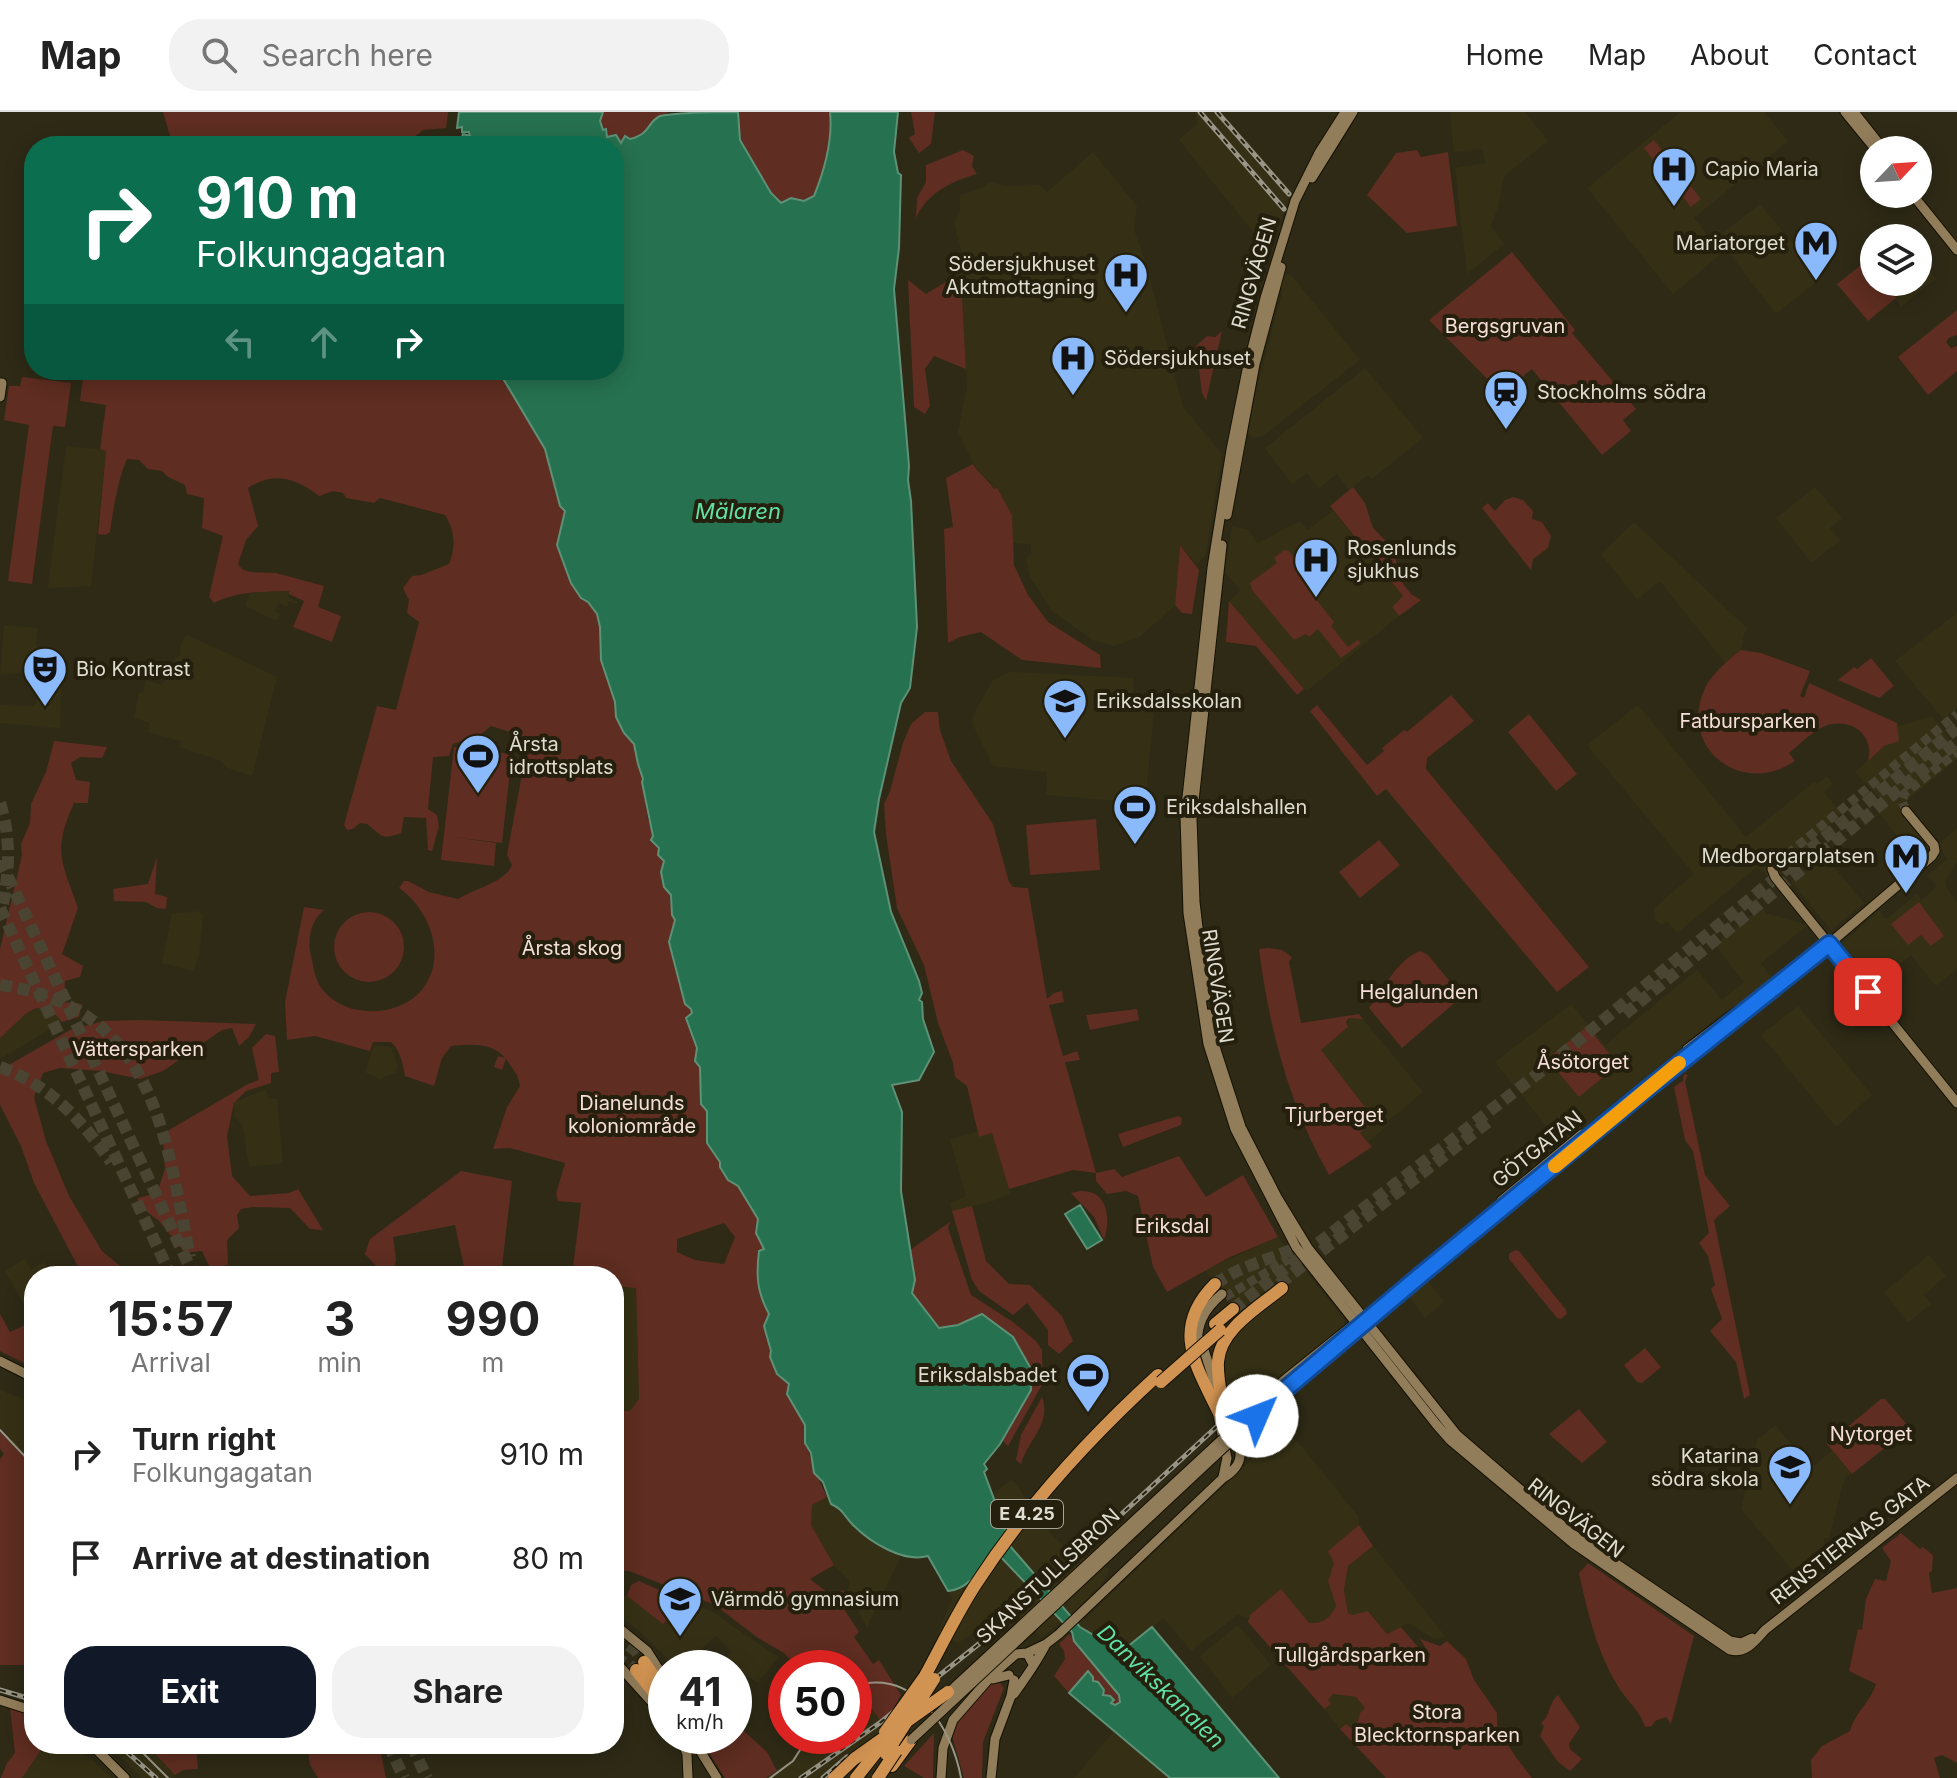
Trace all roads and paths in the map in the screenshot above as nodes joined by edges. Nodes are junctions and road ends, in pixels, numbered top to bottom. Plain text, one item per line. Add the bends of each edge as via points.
1 (1345, 112) edge
2 (1353, 112) edge
3 (1845, 112) edge
4 (1854, 112) edge
5 (1865, 136) edge
6 (1873, 136) edge
7 (1923, 208) edge
8 (1930, 208) edge
9 (1957, 242) edge
10 (1957, 250) edge
11 (1, 383) edge
12 (0, 397) edge
13 (1906, 811) dead end
14 (1775, 870) dead end
15 (1830, 941) junction
16 (1957, 1094) edge
17 (1957, 1103) edge
18 (1300, 1247) junction
19 (1287, 1257) tunnel mouth
20 (1281, 1286) tunnel mouth
21 (1221, 1292) tunnel mouth
22 (1233, 1309) tunnel mouth
23 (1360, 1322) junction
24 (1221, 1330) junction
25 (0, 1361) edge
26 (24, 1373) edge
27 (1270, 1397) joint
28 (1431, 1411) junction
29 (1221, 1412) junction
30 (1245, 1422) junction
31 (1240, 1457) junction
32 (1227, 1458) junction
33 (1957, 1478) edge
34 (1220, 1480) junction
35 (624, 1632) edge
36 (1751, 1640) junction
37 (1046, 1644) junction
38 (648, 1653) edge
39 (1027, 1653) junction
40 (1010, 1661) junction
41 (1033, 1664) junction
42 (624, 1671) tunnel mouth
43 (648, 1675) edge
44 (929, 1677) junction
45 (1016, 1678) junction
46 (648, 1679) edge
47 (986, 1682) junction
48 (948, 1692) junction
49 (648, 1698) edge
50 (0, 1700) edge
51 (24, 1708) edge
52 (911, 1740) joint
53 (100, 1754) edge
54 (701, 1754) edge
55 (688, 1773) edge
56 (713, 1775) edge
57 (125, 1778) edge
58 (837, 1778) edge
59 (848, 1778) edge
60 (856, 1778) edge
61 (866, 1778) edge
62 (879, 1778) edge
63 (941, 1778) edge
64 (991, 1778) edge

1 - 18 main road, RINGVÄGEN via 1295,201 1248,365 1211,581 1185,816 1188,913 1208,1044 1235,1129
2 - 18 main road, RINGVÄGEN via 1301,202 1257,352 1225,525 1192,819 1196,912 1215,1046 1241,1127
3 - 5 main road
4 - 6 main road
7 - 10 main road
8 - 9 main road
11 - 12 main road
13 - 15 main road, GÖTGATAN via 1935,847 1932,856
14 - 15 main road
15 - 16 main road
15 - 17 main road
15 - 23 main road, GÖTGATAN via 1696,1042
18 - 19 main road
18 - 23 main road, RINGVÄGEN
20 - 24 highway, E 4.25
21 - 29 highway via 1203,1297 1192,1317 1189,1341
22 - 24 highway, E 4.25
23 - 27 main road, GÖTGATAN
23 - 28 main road, RINGVÄGEN
24 - 29 highway
24 - 44 highway, E 4.25, bridge via 1126,1415 1042,1506 1011,1545
25 - 26 main road
27 - 30 main road, SKANSTULLSBRON
28 - 36 main road, RINGVÄGEN via 1571,1533 1730,1641
28 - 36 main road, RINGVÄGEN via 1450,1440 1567,1538 1730,1650 1743,1650
29 - 31 main road
29 - 32 main road
30 - 48 main road, SKANSTULLSBRON, bridge
30 - 52 main road, SKANSTULLSBRON, bridge
31 - 32 main road
31 - 34 main road
32 - 34 main road
33 - 36 main road, RENSTIERNAS GATA
34 - 37 main road
35 - 38 main road
37 - 39 main road
37 - 41 main road
39 - 40 main road
39 - 41 main road
40 - 45 main road
40 - 47 main road
41 - 45 main road via 1031,1674
42 - 49 main road
43 - 46 highway via 640,1666
44 - 58 highway, bridge via 887,1731
44 - 60 highway, E 4.25, bridge
44 - 61 highway, E 4.25, bridge via 895,1742
44 - 62 highway, bridge via 910,1728
45 - 47 main road via 998,1676
45 - 64 main road via 995,1739
47 - 63 main road via 949,1728
48 - 58 highway, bridge via 854,1759
48 - 59 main road, SKANSTULLSBRON, bridge
50 - 51 main road
52 - 62 highway, bridge
53 - 57 main road
54 - 56 main road
55 - 56 main road via 698,1765

